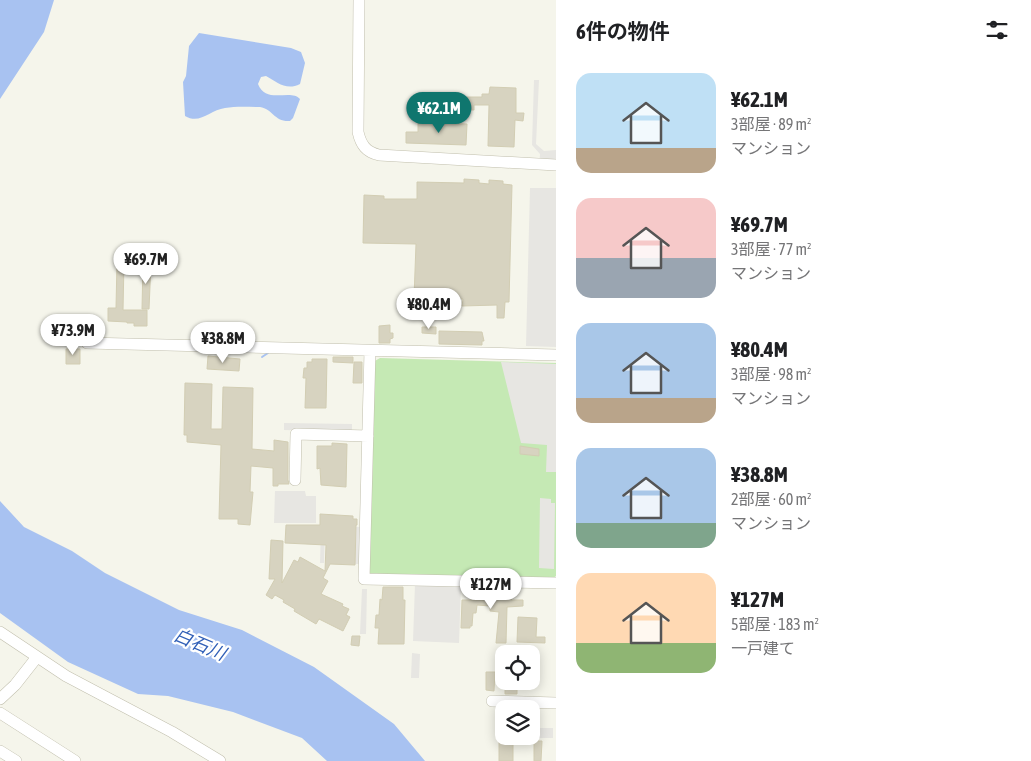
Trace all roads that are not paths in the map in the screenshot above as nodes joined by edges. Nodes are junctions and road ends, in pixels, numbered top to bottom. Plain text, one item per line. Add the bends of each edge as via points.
1 (359, 0) edge
2 (556, 164) edge
3 (87, 343) dead end
4 (370, 351) junction
5 (556, 355) edge
6 (368, 436) junction
7 (295, 480) dead end
8 (556, 583) edge
9 (0, 632) edge
10 (37, 657) junction
11 (0, 699) edge
12 (492, 701) dead end
13 (556, 703) edge
14 (0, 713) edge
15 (0, 751) edge
16 (16, 761) edge
17 (75, 761) edge
18 (220, 761) edge

1 - 2 street via 358,132 360,141 371,153
3 - 4 street
4 - 5 street
4 - 6 street
6 - 7 street via 296,434
6 - 8 street via 364,579
9 - 10 street
10 - 11 street
10 - 18 street
12 - 13 street
14 - 17 street
15 - 16 street

